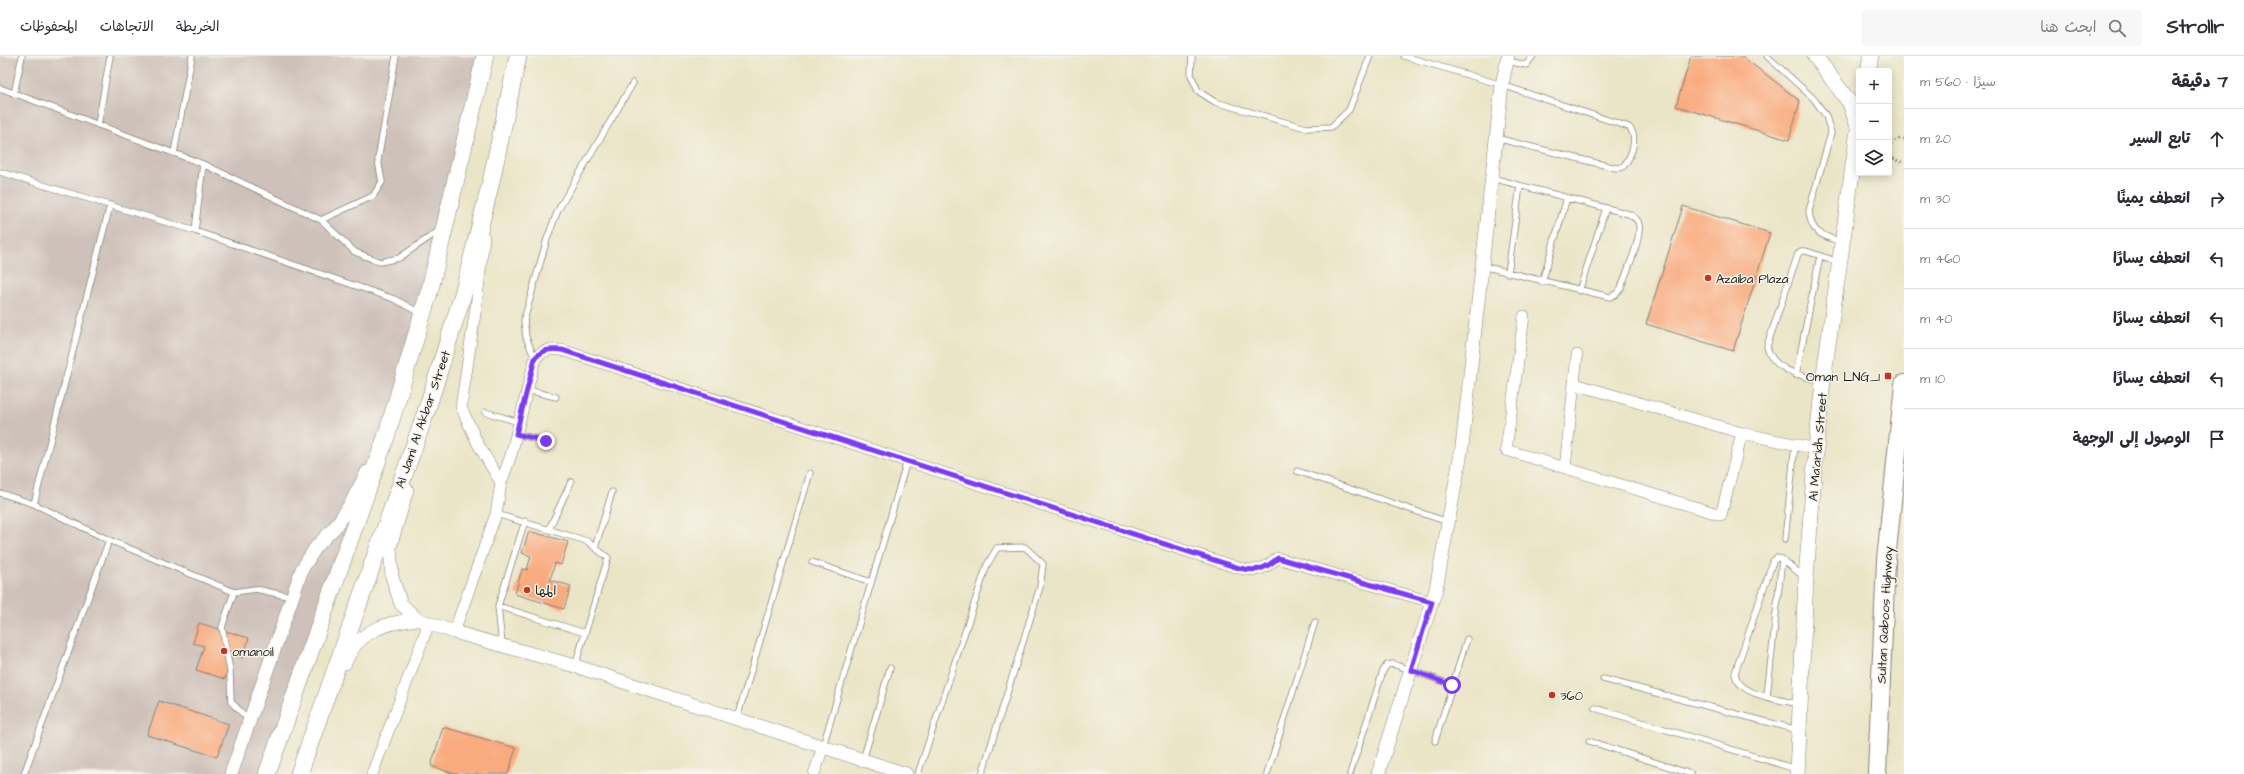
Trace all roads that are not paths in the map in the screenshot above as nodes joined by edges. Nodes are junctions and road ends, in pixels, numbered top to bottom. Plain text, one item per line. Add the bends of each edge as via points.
1 (22, 56) edge
2 (110, 56) edge
3 (192, 56) edge
4 (396, 56) edge
5 (485, 56) edge
6 (518, 56) edge
7 (1192, 56) edge
8 (1370, 56) edge
9 (1404, 56) edge
10 (1533, 56) edge
11 (1766, 56) edge
12 (1815, 56) edge
13 (1508, 59) edge
14 (633, 83) dead end
15 (1502, 85) junction
16 (0, 88) edge
17 (14, 94) junction
18 (1856, 118) edge
19 (98, 125) junction
20 (1496, 138) junction
21 (1857, 140) edge
22 (174, 153) junction
23 (203, 164) junction
24 (0, 172) edge
25 (1492, 178) junction
26 (490, 186) junction
27 (1520, 186) junction
28 (1567, 198) junction
29 (110, 205) junction
30 (1606, 208) junction
31 (321, 220) junction
32 (445, 226) junction
33 (196, 231) junction
34 (1841, 242) junction
35 (1820, 256) junction
36 (1839, 262) junction
37 (1482, 266) junction
38 (1508, 273) junction
39 (1542, 282) junction
40 (1579, 291) junction
41 (422, 314) junction
42 (1524, 316) dead end
43 (1577, 355) dead end
44 (535, 358) junction
45 (1796, 375) junction
46 (1823, 381) junction
47 (1575, 384) junction
48 (1904, 384) edge
49 (527, 390) junction
50 (556, 397) dead end
51 (485, 412) dead end
52 (519, 422) junction
53 (420, 426) junction
54 (1742, 433) junction
55 (516, 434) junction
56 (386, 437) junction
57 (546, 441) dead end
58 (1795, 444) junction
59 (1816, 449) junction
60 (907, 461) junction
61 (1565, 468) junction
62 (1297, 471) dead end
63 (810, 474) dead end
64 (570, 482) dead end
65 (501, 483) junction
66 (612, 492) dead end
67 (0, 493) edge
68 (34, 504) junction
69 (496, 514) junction
70 (525, 521) junction
71 (1448, 522) junction
72 (549, 529) junction
73 (1785, 539) dead end
74 (109, 540) junction
75 (595, 548) junction
76 (1782, 559) junction
77 (812, 562) dead end
78 (1806, 578) junction
79 (872, 582) junction
80 (234, 592) junction
81 (292, 597) junction
82 (1432, 602) junction
83 (498, 606) junction
84 (423, 621) junction
85 (1315, 622) dead end
86 (454, 632) junction
87 (585, 633) junction
88 (1467, 639) dead end
89 (502, 646) junction
90 (575, 666) junction
91 (890, 668) dead end
92 (1411, 670) junction
93 (1604, 678) dead end
94 (1452, 685) junction
95 (1767, 696) junction
96 (1800, 704) junction
97 (1595, 708) dead end
98 (737, 719) junction
99 (249, 720) junction
100 (316, 726) junction
101 (1799, 730) junction
102 (1435, 742) dead end
103 (1589, 742) dead end
104 (823, 747) junction
105 (863, 760) junction
106 (1797, 772) edge
107 (24, 774) edge
108 (231, 774) edge
109 (267, 774) edge
110 (299, 774) edge
111 (372, 774) edge
112 (814, 774) edge
113 (906, 774) edge
114 (918, 774) edge
115 (982, 774) edge
116 (1267, 774) edge
117 (1350, 774) edge
118 (1378, 774) edge
119 (1691, 774) edge
120 (1877, 774) edge

1 - 17 lane
2 - 19 lane
3 - 22 lane
4 - 31 lane via 378,160 382,182 373,196
5 - 32 main road
6 - 26 main road, Al Jami Al Akbar Street
7 - 8 lane via 1191,75 1198,91 1215,102 1306,128 1331,127 1349,110
9 - 15 lane
10 - 13 lane via 1526,65
11 - 34 lane via 1814,99 1826,116 1831,133 1809,211 1810,222 1815,231
12 - 18 main road via 1850,103
13 - 15 street
14 - 44 lane via 558,210 547,239 524,320 526,337
15 - 20 street
15 - 20 lane via 1629,127 1634,138 1630,159 1623,167 1616,168
16 - 17 lane
17 - 19 lane
19 - 22 lane
20 - 25 street
21 - 34 main road, Al Ma'aridh Street
22 - 23 lane
23 - 31 lane
23 - 33 lane
24 - 29 lane
25 - 27 lane
25 - 37 street
26 - 53 main road, Al Jami Al Akbar Street via 463,294
26 - 65 street via 461,407 478,444
27 - 28 lane
27 - 38 lane
28 - 30 lane
28 - 39 lane
29 - 33 lane
29 - 68 lane
30 - 40 lane
30 - 40 lane via 1629,214 1636,219 1640,224 1638,237 1616,294 1605,298
31 - 32 lane via 355,252 380,262 399,258
32 - 41 main road
33 - 41 lane via 394,299
34 - 36 main road, Al Ma'aridh Street
35 - 36 lane
35 - 45 lane
35 - 45 lane via 1801,251 1798,254 1767,346 1771,358
36 - 46 main road, Al Ma'aridh Street
37 - 38 lane
37 - 71 street via 1462,447
38 - 39 lane
39 - 40 lane
41 - 56 main road
42 - 61 street via 1506,450
43 - 47 street
44 - 49 street
44 - 60 street via 541,351 562,350
45 - 46 lane
46 - 59 main road, Al Ma'aridh Street
47 - 54 street
47 - 61 street
48 - 120 highway, Sultan Qaboos Highway via 1886,560
49 - 50 lane
49 - 52 street
51 - 52 lane
52 - 55 street
53 - 84 street via 416,459 390,547 392,577 402,604
53 - 100 main road, Al Jami Al Akbar Street
54 - 58 street
54 - 61 street via 1721,514
55 - 57 lane
55 - 65 street
56 - 81 street via 351,503 302,569
56 - 109 main road
58 - 59 street
58 - 73 lane
59 - 78 main road, Al Ma'aridh Street
60 - 79 lane
60 - 82 street via 1239,568 1254,571 1266,568 1278,558
62 - 71 lane
63 - 98 lane
64 - 72 lane
65 - 69 street
66 - 75 lane
67 - 68 lane
68 - 74 lane
69 - 70 lane
69 - 86 street
70 - 72 lane
70 - 83 lane
71 - 82 street
72 - 75 lane via 587,541
74 - 80 lane
74 - 107 lane
75 - 87 lane via 608,558
76 - 78 lane
76 - 95 lane
76 - 95 lane via 1772,561 1735,673 1744,689
77 - 79 lane
78 - 96 main road, Al Ma'aridh Street
79 - 104 lane
80 - 81 lane via 256,589
80 - 99 lane via 222,627 230,671 231,702
81 - 99 street
82 - 92 street
83 - 87 lane
83 - 89 lane
84 - 86 street
84 - 100 street via 393,622 372,630 350,651
84 - 111 street
85 - 116 lane
86 - 89 street
87 - 90 lane
88 - 94 lane
89 - 90 street
90 - 98 street
91 - 105 lane
92 - 94 lane
92 - 117 lane via 1393,664 1387,665 1382,671
92 - 118 street
93 - 101 lane
94 - 102 lane
95 - 96 lane
96 - 101 main road, Al Ma'aridh Street
97 - 106 lane
98 - 104 street
99 - 108 street
100 - 110 main road, Al Jami Al Akbar Street
101 - 106 main road, Al Ma'aridh Street
103 - 119 lane
104 - 105 street
104 - 112 street
105 - 113 street
114 - 115 lane via 987,565 997,548 1025,547 1043,564 1040,587

